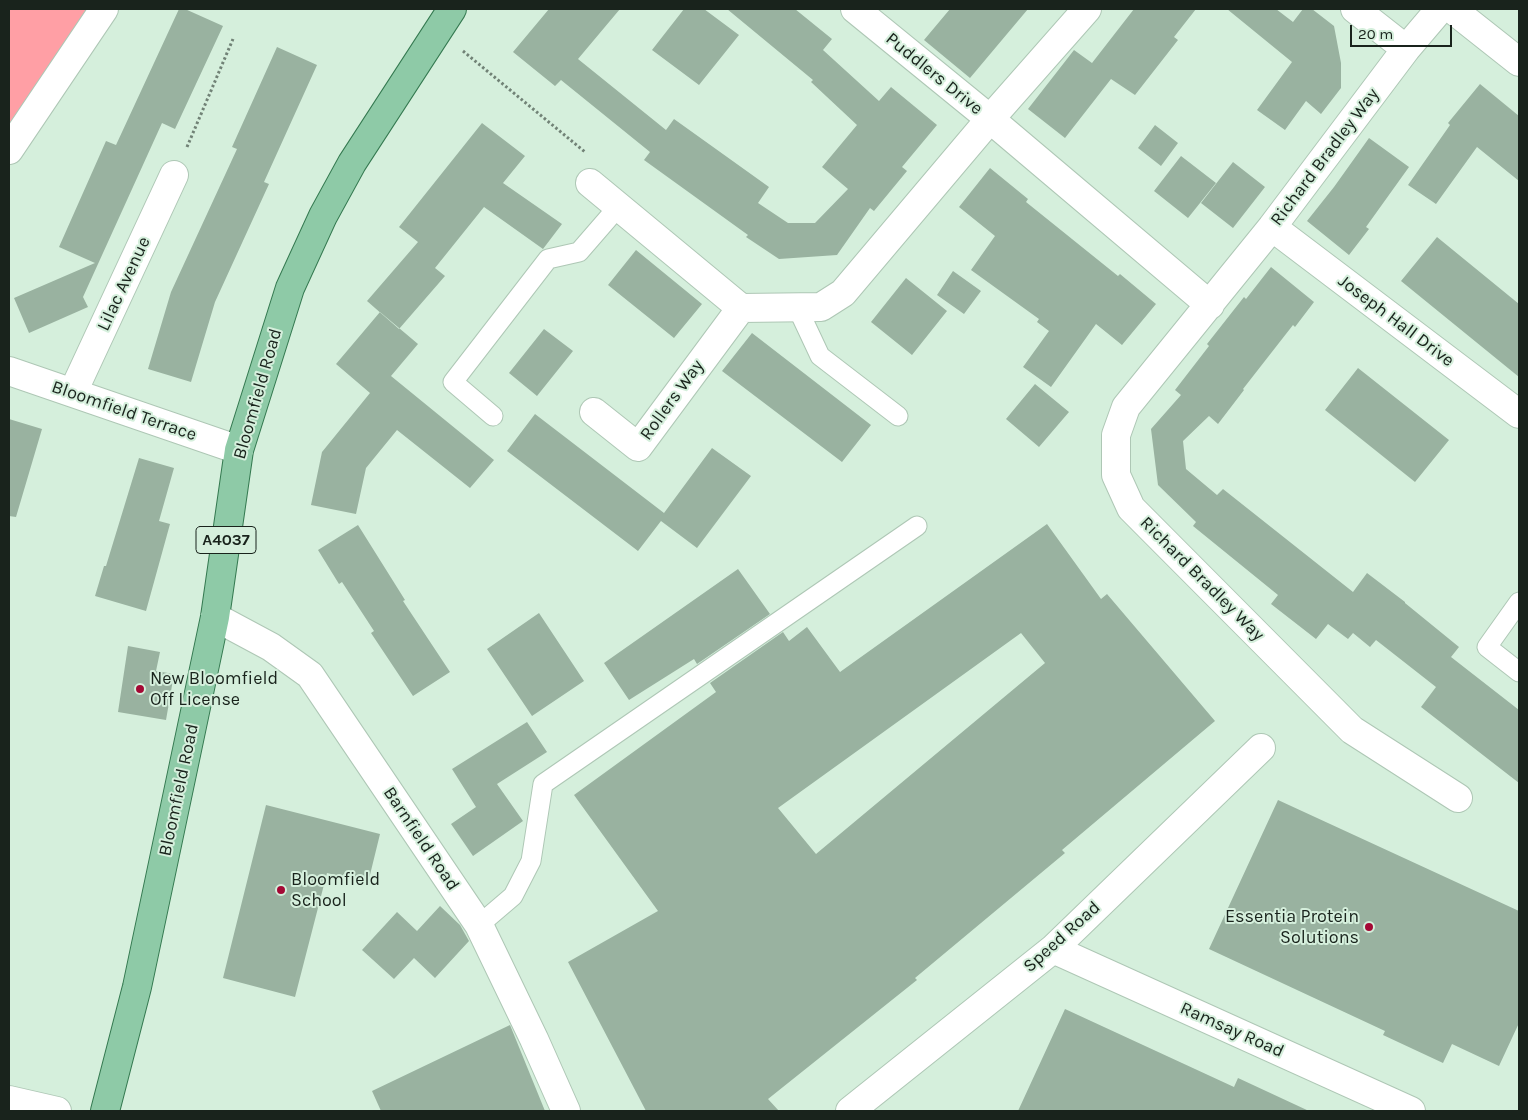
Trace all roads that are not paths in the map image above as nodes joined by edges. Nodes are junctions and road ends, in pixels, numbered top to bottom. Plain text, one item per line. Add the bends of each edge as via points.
1 (104, 9) edge
2 (855, 9) edge
3 (1087, 9) edge
4 (1355, 9) edge
5 (1440, 9) edge
6 (1452, 9) edge
7 (445, 19) edge
8 (1406, 49) junction
9 (1519, 62) edge
10 (990, 120) junction
11 (9, 150) edge
12 (174, 175) road end
13 (590, 184) road end
14 (618, 207) junction
15 (1272, 227) junction
16 (1210, 305) junction
17 (797, 307) junction
18 (741, 308) junction
19 (9, 371) edge
20 (73, 392) junction
21 (594, 412) dead end
22 (1519, 414) edge
23 (494, 416) dead end
24 (898, 416) dead end
25 (239, 450) junction
26 (917, 526) dead end
27 (1519, 602) edge
28 (215, 617) junction
29 (1519, 672) edge
30 (1261, 748) dead end
31 (1458, 798) dead end
32 (479, 925) junction
33 (1053, 949) junction
34 (22, 1105) edge
35 (57, 1111) edge
36 (106, 1111) edge
37 (566, 1111) edge
38 (850, 1111) edge
39 (1411, 1111) edge

1 - 11 street
2 - 10 street, Puddlers Drive
3 - 10 street
4 - 8 street
5 - 8 street, Richard Bradley Way
6 - 9 street
7 - 25 main road, Bloomfield Road / A4037 via 352,163 323,216 290,288
8 - 15 street, Richard Bradley Way
10 - 16 street
10 - 17 street via 843,293 821,307
12 - 20 street, Lilac Avenue
13 - 14 street
14 - 18 street
14 - 23 lane via 579,252 548,259 453,382
15 - 16 street, Richard Bradley Way
15 - 22 street, Joseph Hall Drive
16 - 31 street, Richard Bradley Way via 1126,407 1116,436 1116,475 1131,508 1352,730
17 - 18 street
17 - 24 lane via 820,356
18 - 21 street, Rollers Way via 638,447
19 - 20 street, Bloomfield Terrace
20 - 25 street, Bloomfield Terrace
25 - 28 main road, Bloomfield Road / A4037
26 - 32 lane via 543,784 530,861 513,896
27 - 29 lane via 1487,647
28 - 32 street, Barnfield Road via 271,647 310,675
28 - 36 main road, Bloomfield Road / A4037 via 137,987
30 - 33 street, Speed Road
32 - 37 street, Barnfield Road
33 - 38 street, Speed Road
33 - 39 street, Ramsay Road
34 - 35 street

